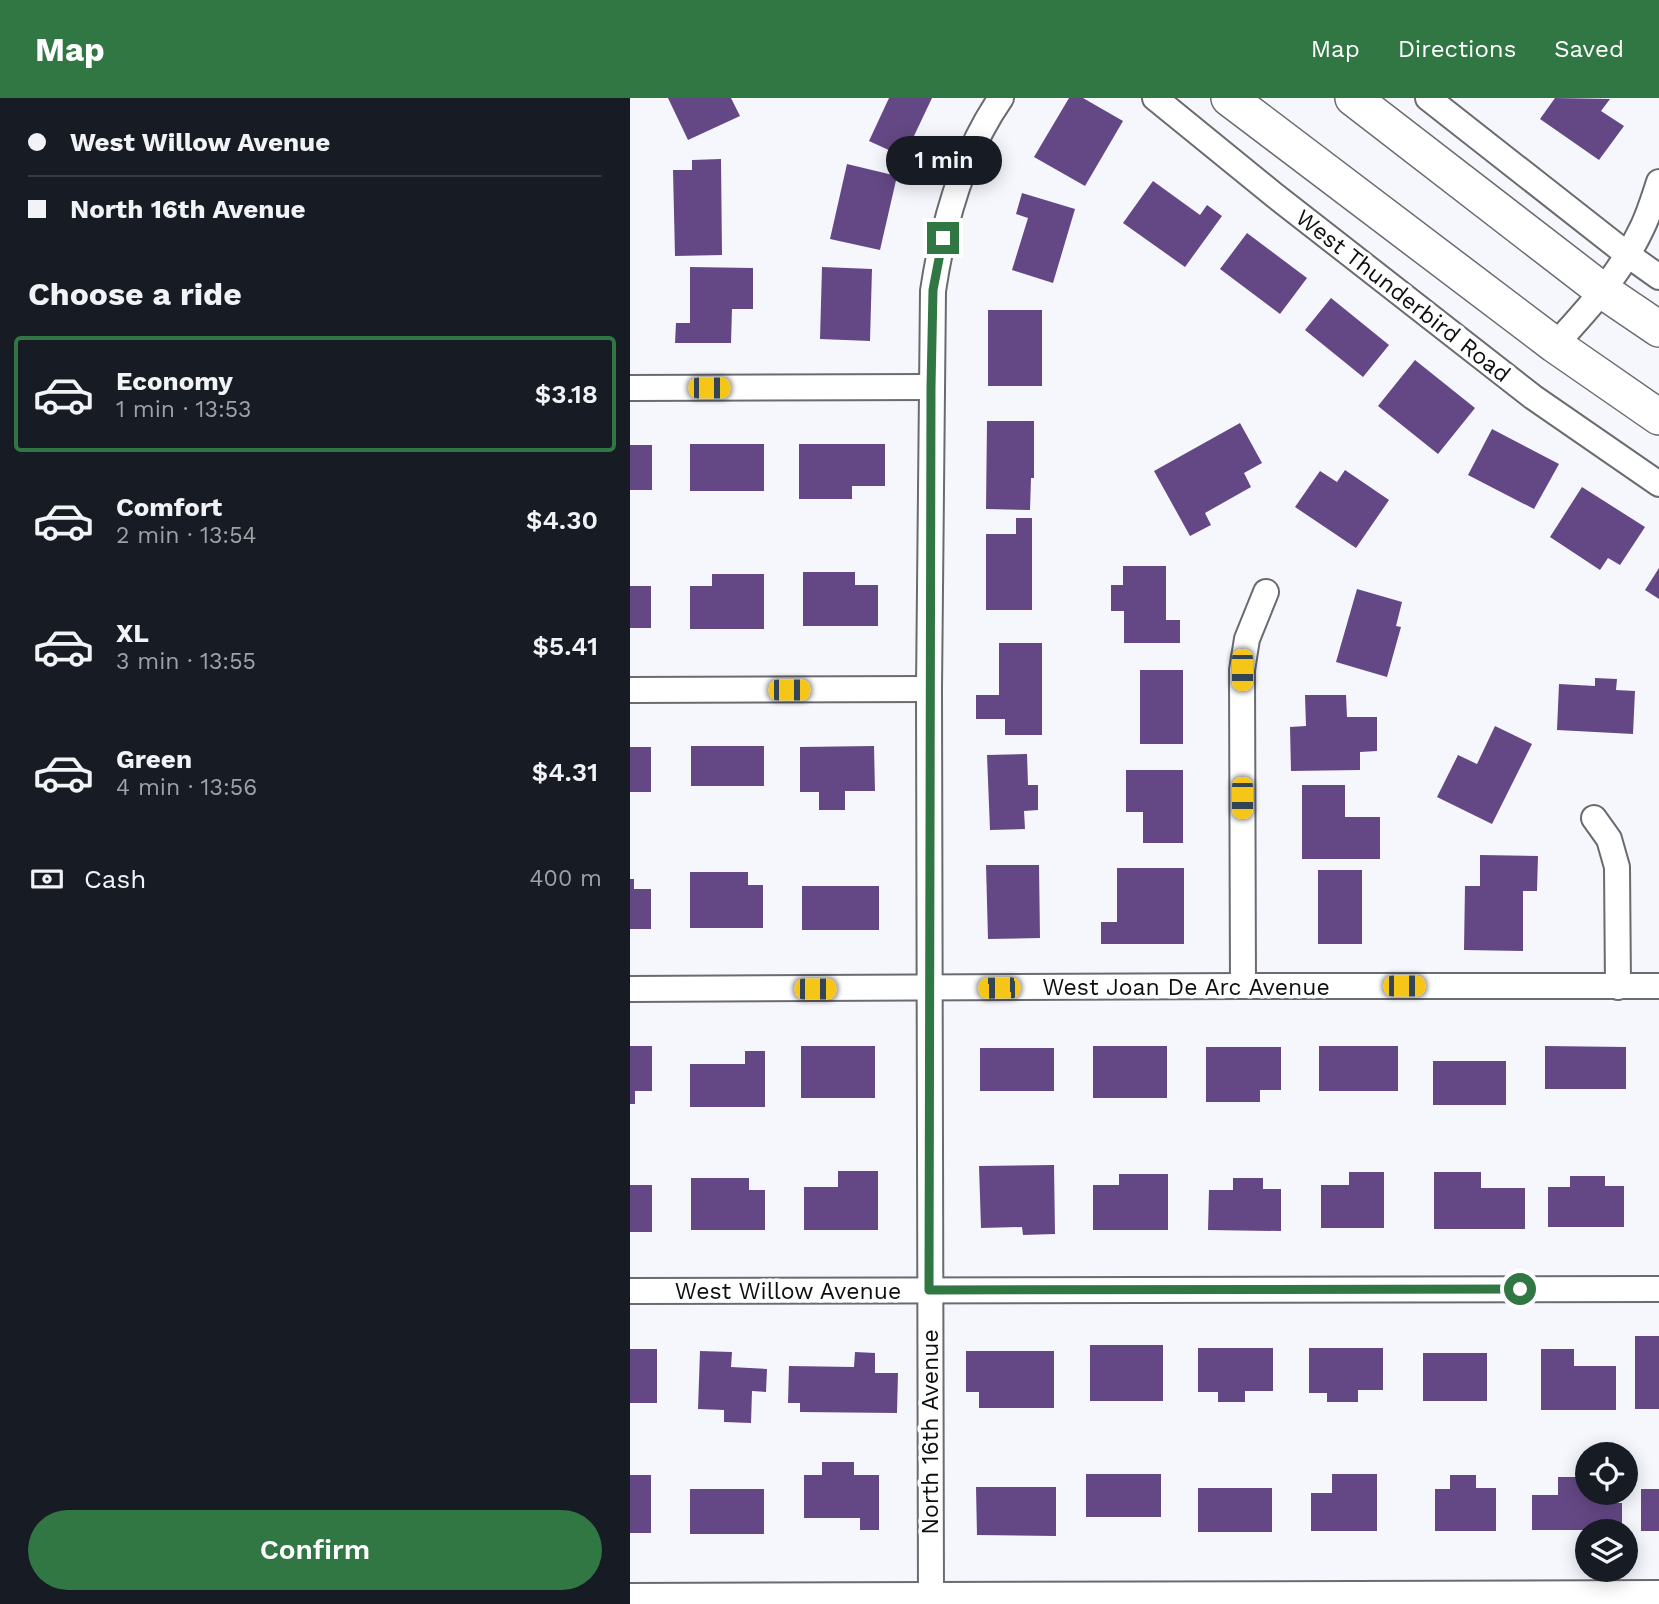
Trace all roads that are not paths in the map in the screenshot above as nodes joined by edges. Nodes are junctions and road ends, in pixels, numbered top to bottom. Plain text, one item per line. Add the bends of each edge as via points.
1 (1001, 98) edge
2 (1155, 98) edge
3 (1229, 98) edge
4 (1353, 98) edge
5 (1428, 98) edge
6 (1659, 182) edge
7 (1628, 255) junction
8 (1659, 277) edge
9 (1603, 291) junction
10 (1659, 329) edge
11 (1555, 345) junction
12 (931, 387) junction
13 (630, 388) edge
14 (1659, 418) edge
15 (1659, 484) edge
16 (1266, 592) dead end
17 (929, 689) junction
18 (630, 690) edge
19 (1594, 818) dead end
20 (1243, 986) junction
21 (1659, 986) edge
22 (1618, 987) junction
23 (630, 989) edge
24 (929, 989) junction
25 (1659, 1289) edge
26 (929, 1290) junction
27 (630, 1292) edge
28 (1659, 1593) edge
29 (630, 1596) edge
30 (931, 1599) edge

1 - 12 street, North 16th Avenue via 958,183 948,218 933,290
2 - 15 street, West Thunderbird Road via 1533,397
3 - 11 main road
4 - 9 main road
5 - 7 street
6 - 7 street
7 - 8 street
7 - 9 street
9 - 10 main road
9 - 11 street
11 - 14 main road
12 - 13 street
12 - 17 street, North 16th Avenue
16 - 20 street via 1247,639 1242,670
17 - 18 street
17 - 24 street, North 16th Avenue
19 - 22 street via 1609,839 1617,867
20 - 22 street, West Joan De Arc Avenue
20 - 24 street, West Joan De Arc Avenue
21 - 22 street, West Joan De Arc Avenue
23 - 24 street, West Joan De Arc Avenue
24 - 26 street, North 16th Avenue
25 - 26 street, West Willow Avenue
26 - 27 street, West Willow Avenue
26 - 30 street, North 16th Avenue
28 - 30 street
29 - 30 street

